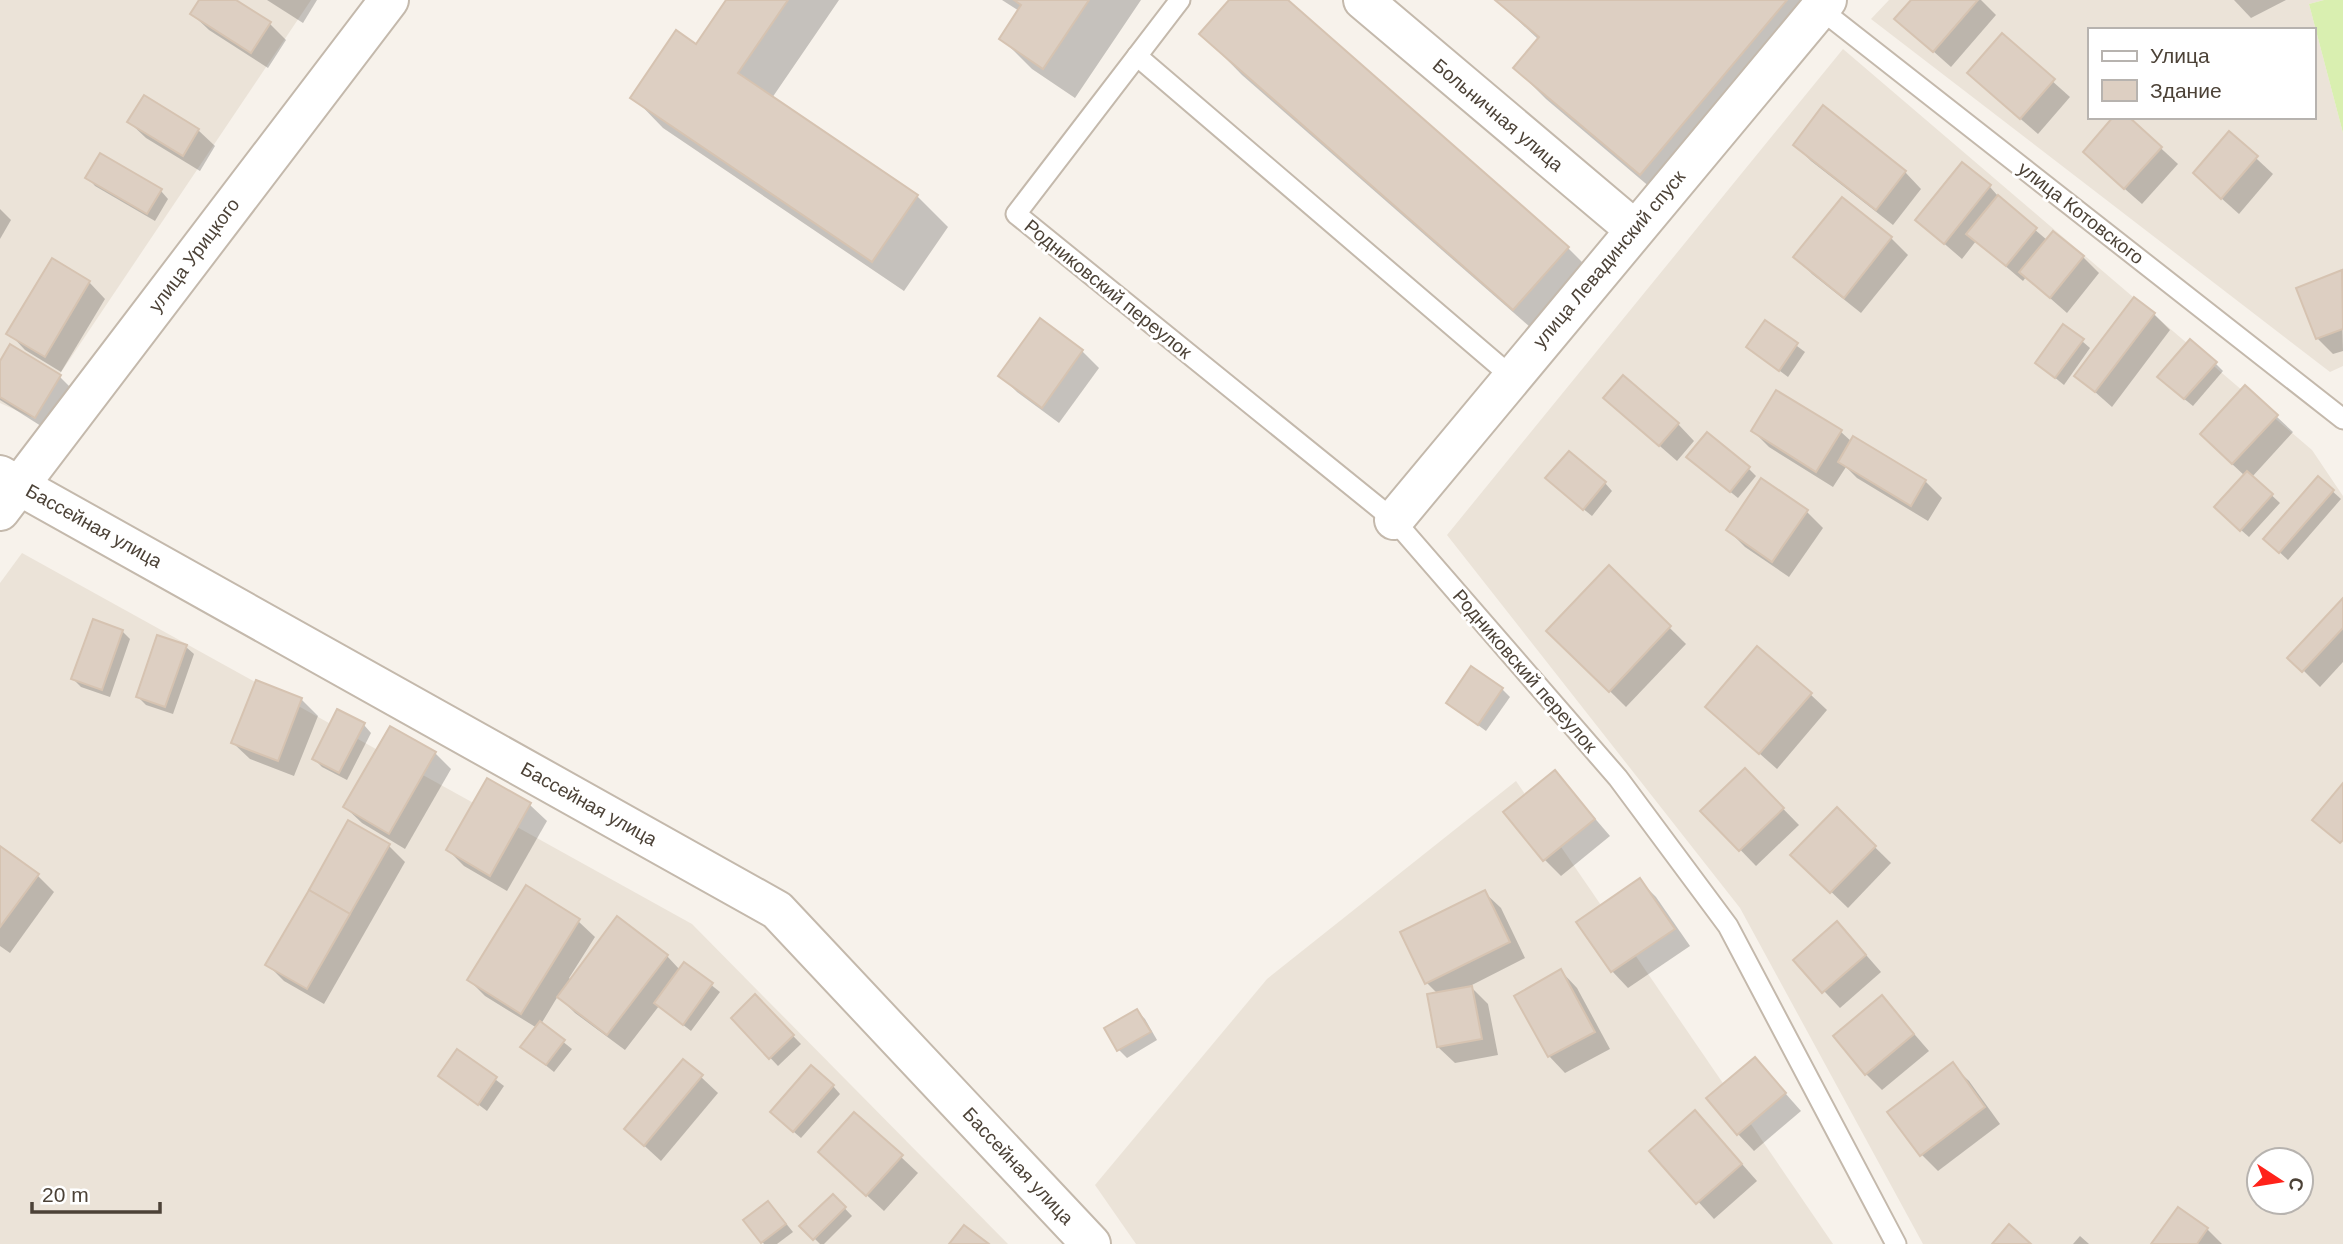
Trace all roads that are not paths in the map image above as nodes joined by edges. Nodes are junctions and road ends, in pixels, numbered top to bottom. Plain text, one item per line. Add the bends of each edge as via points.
1 (388, 0) edge
2 (1180, 0) edge
3 (1363, 0) edge
4 (1823, 4) edge
5 (1137, 56) junction
6 (1634, 229) junction
7 (1512, 377) junction
8 (2343, 419) edge
9 (7, 490) edge
10 (1394, 520) junction
11 (1091, 1244) edge
12 (1896, 1244) edge

1 - 9 street, улица Урицкого
2 - 5 lane
3 - 6 street, Больничная улица
4 - 6 street, улица Левадинский спуск
4 - 8 lane, улица Котовского
5 - 7 lane
5 - 10 lane, Родниковский переулок via 1016,214
6 - 7 street, улица Левадинский спуск
7 - 10 street, улица Левадинский спуск
9 - 11 street, Бассейная улица via 777,910
10 - 12 lane, Родниковский переулок via 1618,778 1728,926

